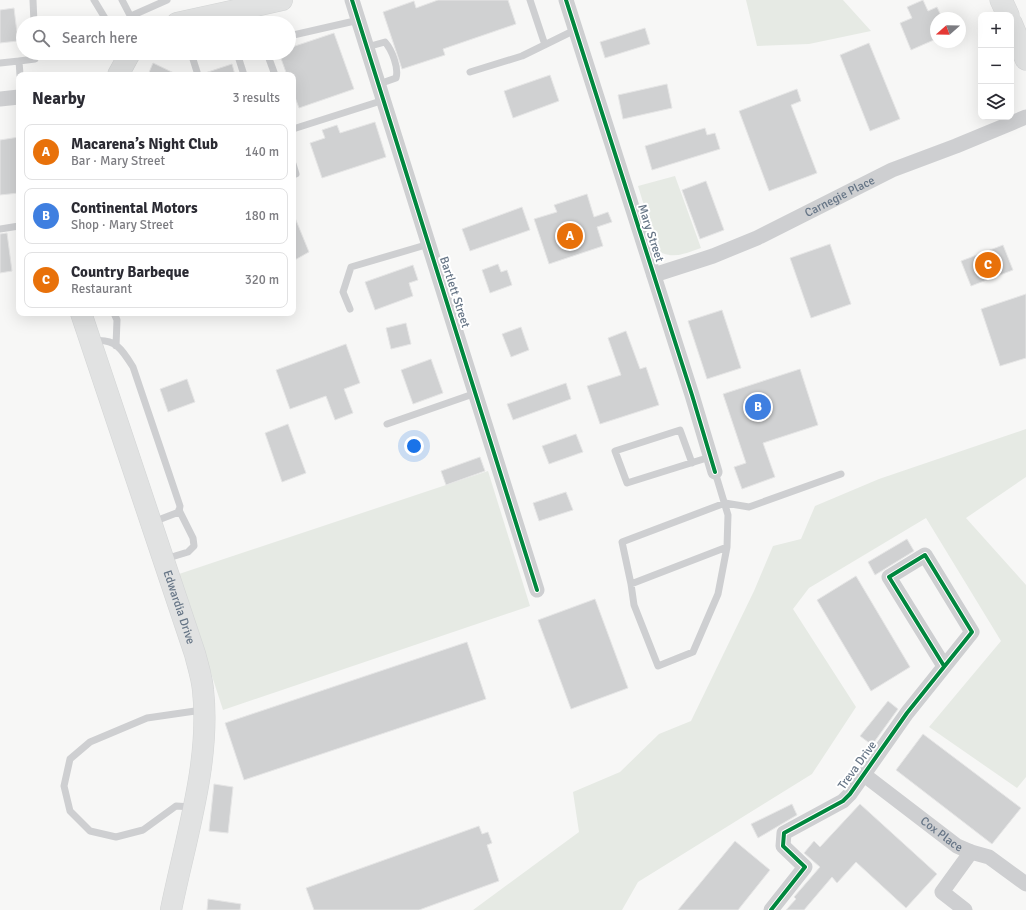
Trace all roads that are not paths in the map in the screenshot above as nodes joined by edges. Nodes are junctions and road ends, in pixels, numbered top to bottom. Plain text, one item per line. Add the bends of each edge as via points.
1 (33, 0) edge
2 (94, 0) edge
3 (122, 0) edge
4 (167, 0) edge
5 (282, 0) edge
6 (352, 0) edge
7 (530, 0) edge
8 (566, 0) edge
9 (1001, 0) edge
10 (1007, 12) edge
11 (233, 13) edge
12 (34, 16) edge
13 (104, 16) edge
14 (130, 16) edge
15 (139, 16) edge
16 (217, 16) edge
17 (359, 20) junction
18 (576, 30) junction
19 (1014, 30) edge
20 (296, 34) edge
21 (544, 45) junction
22 (367, 47) junction
23 (1026, 58) edge
24 (27, 60) edge
25 (193, 60) edge
26 (239, 60) edge
27 (270, 60) edge
28 (19, 61) junction
29 (0, 63) edge
30 (20, 72) edge
31 (197, 72) edge
32 (243, 72) edge
33 (274, 72) edge
34 (470, 72) dead end
35 (379, 84) junction
36 (16, 97) edge
37 (0, 99) edge
38 (384, 100) junction
39 (1026, 117) edge
40 (296, 128) edge
41 (16, 226) edge
42 (0, 229) edge
43 (429, 244) junction
44 (654, 274) junction
45 (350, 309) dead end
46 (82, 316) edge
47 (115, 316) edge
48 (91, 341) junction
49 (116, 346) junction
50 (476, 393) junction
51 (387, 424) dead end
52 (710, 457) junction
53 (692, 463) junction
54 (715, 472) joint
55 (841, 474) dead end
56 (725, 503) junction
57 (179, 510) junction
58 (151, 523) junction
59 (727, 547) junction
60 (163, 560) junction
61 (631, 584) junction
62 (537, 590) dead end
63 (944, 666) junction
64 (204, 710) junction
65 (863, 774) junction
66 (193, 807) junction
67 (971, 852) junction
68 (1026, 884) edge
69 (171, 910) edge
70 (771, 910) edge
71 (965, 910) edge

1 - 12 lane
2 - 13 lane
3 - 14 lane
4 - 15 lane
5 - 11 main road
6 - 17 street, Bartlett Street
7 - 21 lane
8 - 18 street, Mary Street
9 - 10 highway
11 - 16 main road
17 - 20 lane
17 - 22 street, Bartlett Street
18 - 21 lane
18 - 44 street, Mary Street
19 - 23 highway
21 - 34 lane via 522,56
22 - 35 street, Bartlett Street
22 - 35 lane via 385,42 393,59 396,78
24 - 28 lane
25 - 31 lane
26 - 32 lane
27 - 33 lane
28 - 29 lane
28 - 30 lane
35 - 38 street, Bartlett Street
36 - 37 street
38 - 40 lane
38 - 43 street, Bartlett Street
39 - 44 street, Carnegie Place via 892,170 757,238 713,256
41 - 42 lane
43 - 45 lane via 352,267 343,292
43 - 50 street, Bartlett Street
44 - 52 street, Mary Street
46 - 48 main road, Edwardia Drive
47 - 49 lane
48 - 49 lane via 105,340
48 - 58 main road, Edwardia Drive
49 - 57 lane via 123,350 136,374 180,506
50 - 51 lane
50 - 62 street, Bartlett Street
52 - 53 lane
52 - 54 street, Mary Street
53 - 53 lane via 680,430 615,451 627,483
54 - 56 lane
55 - 56 lane via 749,507
56 - 59 lane via 728,515
56 - 61 lane via 622,542
57 - 58 lane via 171,516
57 - 60 lane via 193,538 194,546 188,552
58 - 60 main road, Edwardia Drive
59 - 61 lane
59 - 61 lane via 718,594 693,652 658,666 634,605
60 - 64 main road, Edwardia Drive via 195,654 203,688
63 - 63 street, Treva Drive via 972,632 925,555 889,577
63 - 65 street, Treva Drive
64 - 66 main road, Edwardia Drive via 203,749
64 - 66 lane via 147,718 90,742 70,759 64,786 70,812 90,831 116,837 143,830 176,806
65 - 67 street, Cox Place via 957,846
65 - 70 street, Treva Drive via 843,801 784,833 783,846 805,867
66 - 69 main road, Edwardia Drive
67 - 68 street, Cox Place via 989,857
67 - 71 street via 942,892

